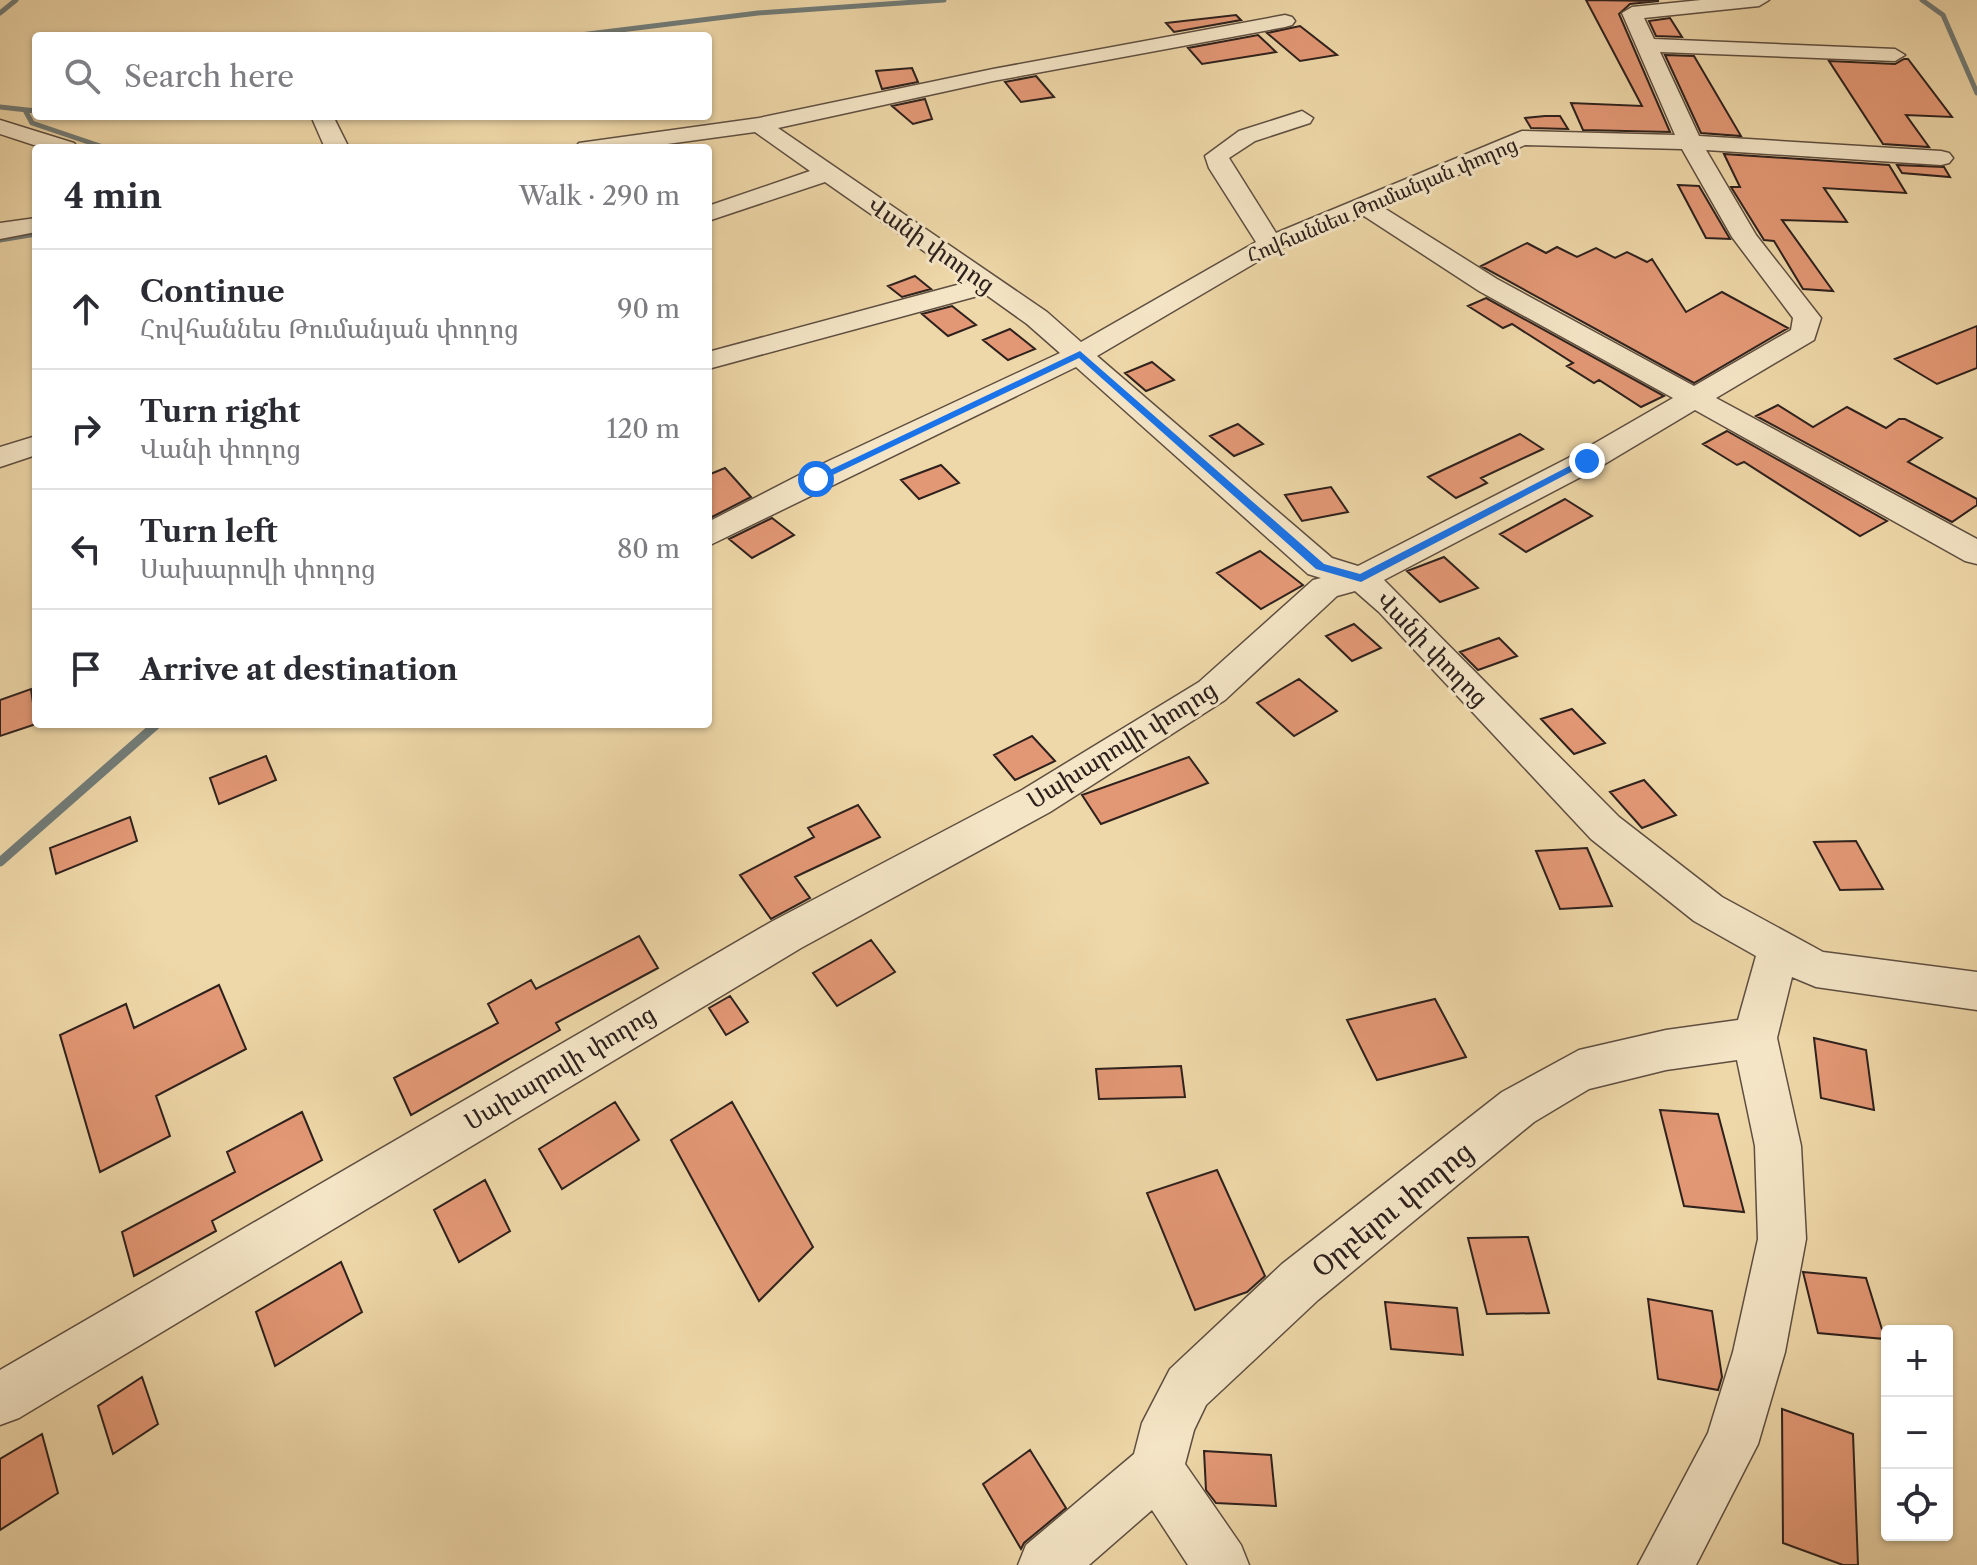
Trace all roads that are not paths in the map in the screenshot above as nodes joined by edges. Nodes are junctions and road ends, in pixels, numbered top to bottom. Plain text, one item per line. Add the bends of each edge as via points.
1 (1759, 0) edge
2 (1285, 21) dead end
3 (1646, 45) junction
4 (1895, 55) dead end
5 (1302, 118) dead end
6 (324, 120) edge
7 (759, 125) junction
8 (0, 127) edge
9 (1690, 142) junction
10 (53, 144) edge
11 (335, 144) edge
12 (617, 144) edge
13 (1941, 158) dead end
14 (827, 173) junction
15 (1366, 207) junction
16 (712, 213) edge
17 (32, 226) edge
18 (0, 231) edge
19 (1270, 244) junction
20 (987, 285) junction
21 (1080, 354) junction
22 (712, 360) edge
23 (1698, 398) junction
24 (32, 446) edge
25 (0, 458) edge
26 (712, 533) edge
27 (1977, 553) edge
28 (1361, 578) junction
29 (1779, 947) junction
30 (1977, 991) edge
31 (1755, 1038) junction
32 (0, 1399) edge
33 (1157, 1470) junction
34 (1046, 1565) edge
35 (1221, 1565) edge
36 (1666, 1565) edge

1 - 3 street, Սախարովի փողոց via 1632,13
2 - 7 street
3 - 4 street
3 - 9 street, Սախարովի փողոց
5 - 19 street via 1247,136 1217,156
6 - 11 street
7 - 12 street
7 - 14 street, Վանի փողոց
8 - 10 street
9 - 13 street, Հովհաննես Թումանյան փողոց
9 - 15 street, Հովհաննես Թումանյան փողոց via 1522,138
9 - 23 street, Սախարովի փողոց via 1745,237 1807,318 1804,334
14 - 16 street
14 - 20 street, Վանի փողոց
15 - 19 street, Հովհաննես Թումանյան փողոց
15 - 23 street via 1488,285
17 - 18 street
19 - 21 street, Հովհաննես Թումանյան փողոց
20 - 21 street, Վանի փողոց
20 - 22 street
21 - 26 street, Հովհաննես Թումանյան փողոց
21 - 28 street, Վանի փողոց via 1320,566
23 - 27 street
23 - 28 street, Սախարովի փողոց
24 - 25 street
28 - 29 street, Վանի փողոց via 1605,828 1708,909
28 - 32 street, Սախարովի փողոց via 1325,588 1212,691 1036,801 786,935
29 - 30 street, Վանի փողոց via 1816,969
29 - 31 street
31 - 33 street, Օրբելու փողոց via 1666,1050 1579,1071 1518,1107 1300,1282 1188,1387 1169,1423
31 - 36 street via 1778,1146 1782,1239 1759,1352 1731,1444
33 - 34 street
33 - 35 street

